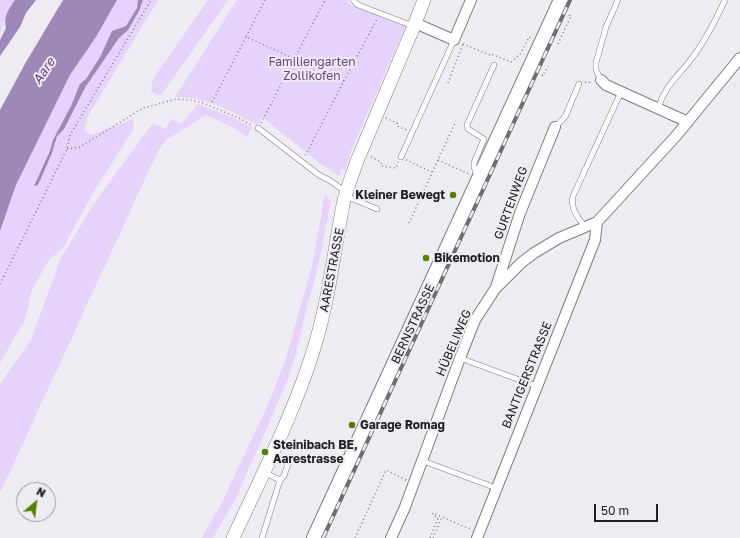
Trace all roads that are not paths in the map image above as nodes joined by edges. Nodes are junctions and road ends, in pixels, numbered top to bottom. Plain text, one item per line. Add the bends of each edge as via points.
1 (353, 0) edge
2 (424, 0) edge
3 (471, 0) edge
4 (562, 0) edge
5 (618, 0) edge
6 (725, 0) edge
7 (415, 25) junction
8 (461, 42) junction
9 (740, 58) edge
10 (494, 64) dead end
11 (598, 82) joint
12 (579, 84) road end
13 (621, 92) junction
14 (658, 108) junction
15 (688, 122) junction
16 (555, 127) joint
17 (258, 128) road end
18 (401, 157) road end
19 (480, 179) junction
20 (346, 194) junction
21 (376, 209) dead end
22 (597, 222) junction
23 (584, 226) junction
24 (495, 289) junction
25 (460, 358) junction
26 (536, 386) junction
27 (290, 458) dead end
28 (423, 461) junction
29 (263, 472) junction
30 (280, 480) junction
31 (496, 488) junction
32 (478, 536) edge
33 (233, 538) edge
34 (262, 538) edge
35 (314, 538) edge
36 (391, 538) edge

1 - 7 lane via 358,5
2 - 7 street, AARESTRASSE
3 - 8 street
4 - 19 main road, BERNSTRASSE
5 - 11 lane via 604,32 596,63
6 - 14 lane via 698,49 663,93
7 - 8 street
7 - 20 street, AARESTRASSE via 360,153
8 - 18 lane
9 - 15 street
10 - 19 lane via 467,127 484,139 474,167
11 - 13 street
12 - 16 lane via 565,117
13 - 14 street
13 - 23 lane via 573,196 574,211
14 - 15 street
15 - 22 street
16 - 24 street, GURTENWEG via 520,213
17 - 20 lane
19 - 35 main road, BERNSTRASSE
20 - 21 lane
20 - 29 street, AARESTRASSE via 329,289 315,345 298,394
22 - 23 street, HÜBELIWEG
22 - 26 street, BANTIGERSTRASSE via 595,240
23 - 24 street, HÜBELIWEG via 534,252
24 - 25 street, HÜBELIWEG via 475,320
25 - 26 lane
25 - 28 street, HÜBELIWEG
26 - 31 street, BANTIGERSTRASSE
27 - 30 lane
28 - 31 lane
28 - 36 street, HÜBELIWEG
29 - 30 lane
29 - 33 street, AARESTRASSE
30 - 34 lane
31 - 32 street, BANTIGERSTRASSE

